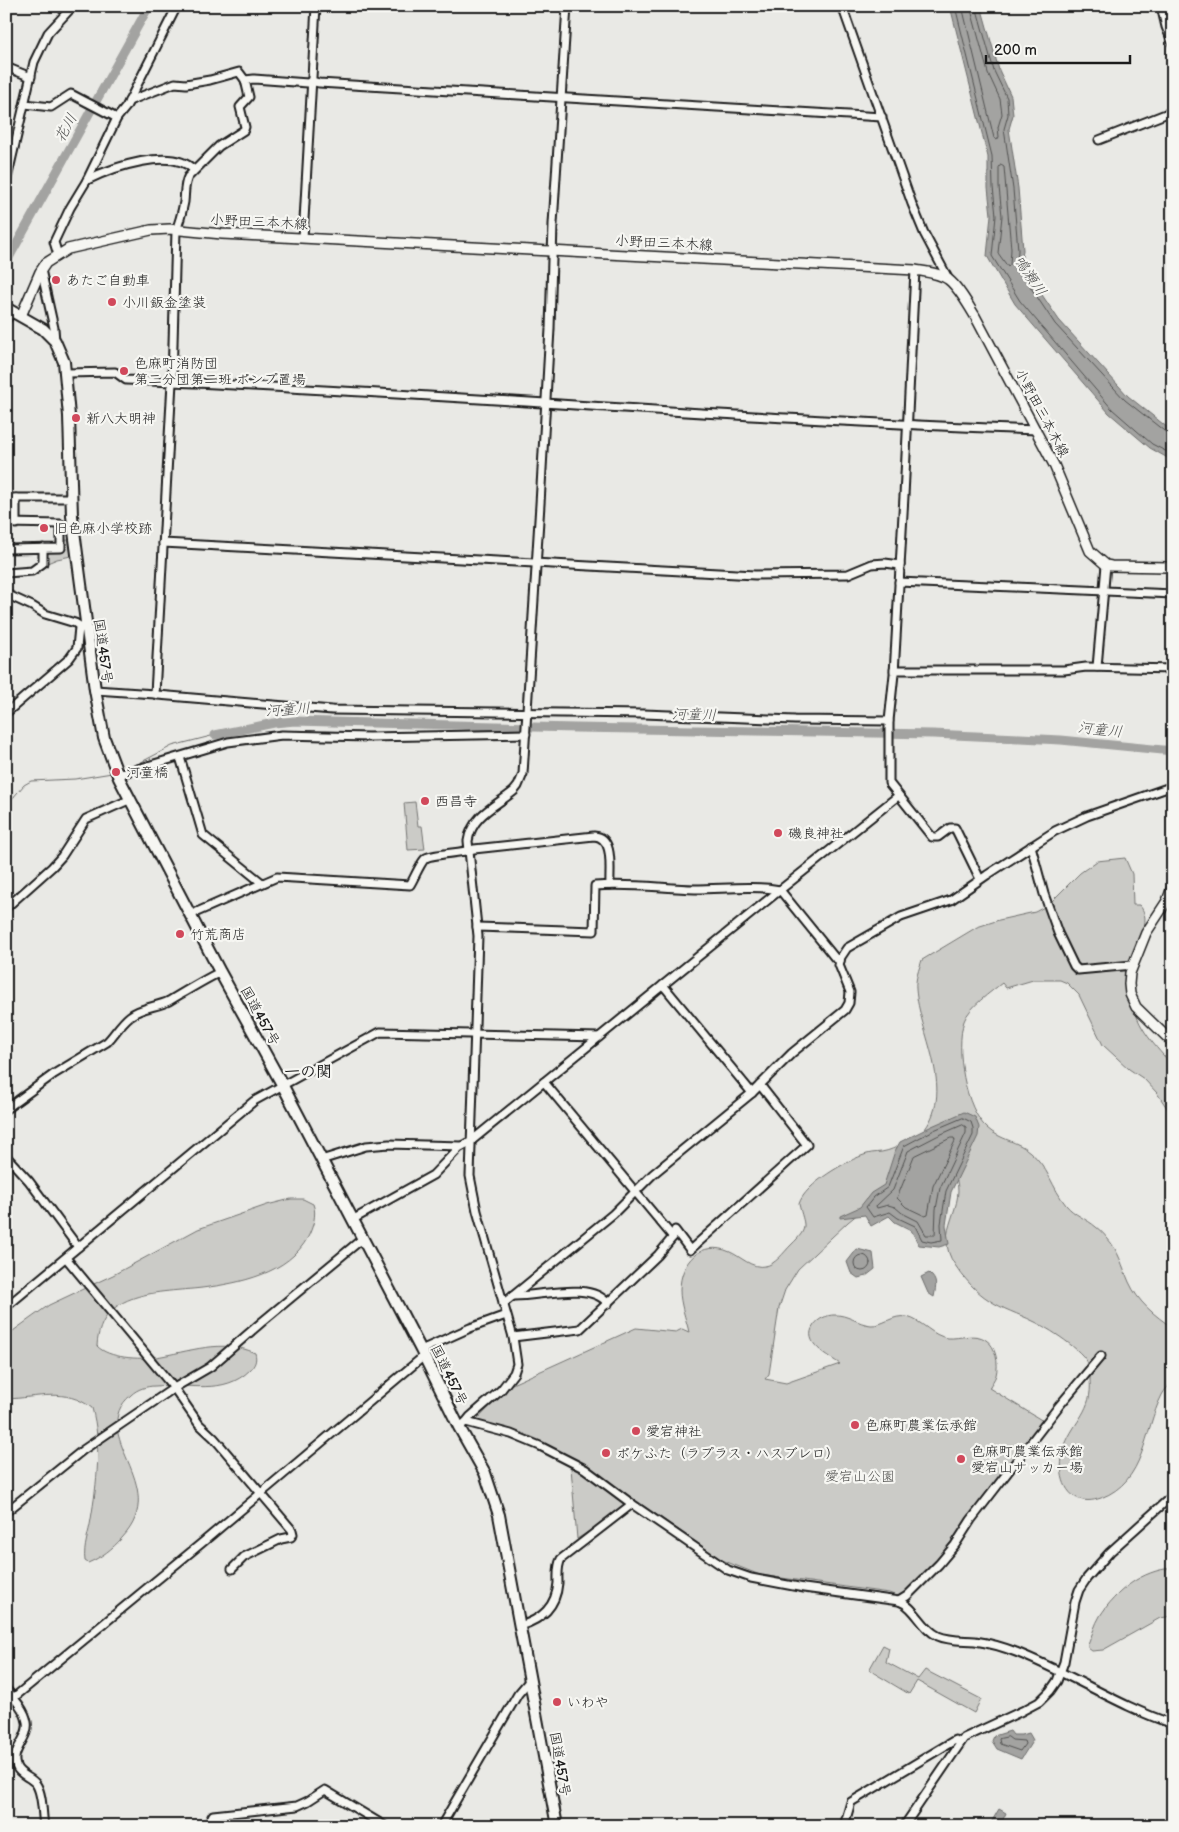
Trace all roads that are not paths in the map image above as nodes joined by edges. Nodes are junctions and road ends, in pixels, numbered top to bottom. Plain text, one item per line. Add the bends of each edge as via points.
1 (73, 6) edge
2 (177, 6) edge
3 (316, 6) edge
4 (566, 6) edge
5 (842, 6) edge
6 (1161, 6) edge
7 (1173, 44) edge
8 (6, 67) edge
9 (31, 77) junction
10 (245, 80) junction
11 (311, 81) junction
12 (562, 97) junction
13 (129, 102) junction
14 (25, 104) junction
15 (1173, 110) edge
16 (882, 117) junction
17 (116, 118) junction
18 (1099, 140) dead end
19 (194, 170) junction
20 (87, 180) junction
21 (6, 183) edge
22 (176, 230) junction
23 (303, 238) junction
24 (553, 252) junction
25 (58, 255) junction
26 (915, 270) junction
27 (40, 272) junction
28 (949, 280) junction
29 (13, 312) edge
30 (6, 320) edge
31 (55, 341) junction
32 (66, 373) junction
33 (172, 382) junction
34 (545, 403) junction
35 (907, 424) junction
36 (1036, 430) junction
37 (6, 498) edge
38 (16, 498) junction
39 (71, 498) junction
40 (6, 524) edge
41 (16, 524) junction
42 (61, 537) junction
43 (74, 537) junction
44 (163, 543) junction
45 (43, 548) junction
46 (6, 549) edge
47 (536, 563) junction
48 (900, 565) junction
49 (1106, 565) junction
50 (1173, 569) edge
51 (6, 572) edge
52 (899, 582) junction
53 (1103, 592) junction
54 (6, 594) edge
55 (1173, 594) edge
56 (83, 628) junction
57 (1097, 667) junction
58 (1173, 669) edge
59 (894, 670) junction
60 (95, 690) junction
61 (155, 694) junction
62 (6, 713) edge
63 (527, 714) junction
64 (890, 722) junction
65 (526, 733) junction
66 (180, 757) junction
67 (119, 777) junction
68 (1173, 786) edge
69 (898, 796) junction
70 (131, 799) junction
71 (1031, 846) junction
72 (468, 851) junction
73 (980, 879) junction
74 (262, 883) junction
75 (610, 885) junction
76 (1173, 885) edge
77 (780, 890) junction
78 (6, 908) edge
79 (190, 915) junction
80 (477, 928) junction
81 (840, 961) junction
82 (1133, 965) junction
83 (220, 972) junction
84 (663, 985) junction
85 (475, 1035) junction
86 (600, 1037) junction
87 (1173, 1043) edge
88 (544, 1082) junction
89 (760, 1085) junction
90 (283, 1086) junction
91 (752, 1093) junction
92 (6, 1109) edge
93 (470, 1142) junction
94 (463, 1146) junction
95 (6, 1156) edge
96 (321, 1160) junction
97 (635, 1193) junction
98 (352, 1220) junction
99 (673, 1237) junction
100 (362, 1239) junction
101 (78, 1246) junction
102 (66, 1258) junction
103 (512, 1296) junction
104 (503, 1304) junction
105 (608, 1304) junction
106 (6, 1307) edge
107 (506, 1315) junction
108 (513, 1337) junction
109 (422, 1353) junction
110 (1101, 1356) dead end
111 (174, 1388) junction
112 (462, 1425) junction
113 (260, 1492) junction
114 (1173, 1495) edge
115 (632, 1504) junction
116 (6, 1512) edge
117 (232, 1569) dead end
118 (899, 1600) junction
119 (520, 1626) junction
120 (1060, 1672) junction
121 (531, 1680) junction
122 (6, 1689) edge
123 (13, 1698) junction
124 (6, 1704) edge
125 (1173, 1724) edge
126 (960, 1742) junction
127 (44, 1826) edge
128 (207, 1826) edge
129 (385, 1826) edge
130 (441, 1826) edge
131 (557, 1826) edge
132 (844, 1826) edge
133 (904, 1826) edge

1 - 9 street via 48,33 34,62
2 - 13 street
3 - 11 street
4 - 12 street
5 - 16 street
6 - 7 street
8 - 9 street
9 - 14 street
10 - 11 street
10 - 13 street via 239,72 202,82 175,83
10 - 19 street via 249,96 240,107 244,130 219,146
11 - 12 street
11 - 23 street
12 - 16 street
12 - 24 street
13 - 17 street
14 - 17 street via 51,107 69,94
14 - 21 street
15 - 18 street
16 - 28 street via 912,204
17 - 20 street
19 - 20 street via 182,162 149,160
19 - 22 street via 185,183 181,220
20 - 25 street via 54,242
22 - 23 main road, 小野田三本木線
22 - 25 main road, 小野田三本木線 via 126,235 78,246
22 - 33 street
23 - 24 main road, 小野田三本木線
24 - 26 main road, 小野田三本木線
24 - 34 street
25 - 27 main road, 小野田三本木線
26 - 28 main road, 小野田三本木線
26 - 35 street
27 - 29 main road, 小野田三本木線
27 - 31 street
28 - 36 main road, 小野田三本木線 via 975,316
29 - 30 street
29 - 31 highway, 国道457号 via 43,329
31 - 32 highway, 国道457号
32 - 33 street via 115,372 126,380
32 - 39 highway, 国道457号
33 - 34 street
33 - 44 street
34 - 35 street
34 - 47 street
35 - 36 street
35 - 48 street
36 - 49 main road, 小野田三本木線 via 1086,543
37 - 38 street
38 - 39 street
38 - 41 street
39 - 43 highway, 国道457号
40 - 41 street
41 - 42 street via 61,524
42 - 43 street
42 - 45 street via 61,548
43 - 56 highway, 国道457号
44 - 47 street
44 - 61 street
45 - 46 street
45 - 51 street via 43,563 32,571
47 - 48 street via 755,575 848,574 872,564
47 - 63 street
48 - 52 street
49 - 50 main road
49 - 53 street
52 - 53 street
52 - 59 street
53 - 55 street
53 - 57 street
54 - 56 street via 45,614
56 - 60 highway, 国道457号
56 - 62 street via 77,648 69,659
57 - 58 street
57 - 59 street via 1064,670
59 - 64 street
60 - 61 street
60 - 67 highway, 国道457号 via 104,738
61 - 63 street via 332,710
63 - 64 street
63 - 65 street
64 - 69 street via 889,783
65 - 66 street via 369,737 282,735 228,742
65 - 72 street via 523,774 518,786 479,818 470,834
66 - 67 street
66 - 74 street via 203,835
67 - 70 highway, 国道457号
68 - 71 street via 1087,816
69 - 73 street via 932,837 955,828
69 - 77 street
70 - 78 street via 86,819 57,862
70 - 79 highway, 国道457号
71 - 73 street
71 - 82 street via 1058,933 1074,966 1078,970 1088,970
72 - 74 street via 426,858 410,885 277,877
72 - 75 street via 598,836 608,845
72 - 80 street
73 - 81 street via 951,900 914,911 847,948
74 - 79 street
75 - 77 street
75 - 80 street via 595,886 594,931
76 - 82 main road via 1167,901 1146,933
77 - 81 street
77 - 84 street
79 - 83 highway, 国道457号
80 - 85 street
81 - 89 street via 850,992 845,1010 792,1053
82 - 87 main road via 1129,984 1133,1001
83 - 90 highway, 国道457号
83 - 92 street via 167,1002 133,1014 107,1042 54,1074
84 - 86 street
84 - 91 street
85 - 86 street
85 - 90 street via 380,1032
85 - 93 street
86 - 88 street
88 - 93 street
88 - 97 street
89 - 91 street
89 - 99 street via 807,1145 690,1250 675,1230
90 - 96 highway, 国道457号
90 - 101 street via 254,1101
91 - 97 street via 653,1174
93 - 94 street
93 - 104 street via 472,1189
94 - 96 street via 366,1146
94 - 98 street via 432,1175
95 - 101 street
96 - 98 highway, 国道457号
97 - 99 street
97 - 103 street
98 - 100 highway, 国道457号
99 - 105 street
100 - 109 highway, 国道457号
100 - 111 street via 221,1358
101 - 102 street
102 - 106 street
102 - 111 street
103 - 104 street
103 - 105 street via 568,1290 592,1293
104 - 107 street
105 - 108 street via 580,1329
107 - 108 street
107 - 109 street via 470,1328
108 - 112 street via 517,1364 514,1373 501,1390
109 - 112 highway, 国道457号
109 - 113 street via 304,1458
110 - 118 street via 1059,1406 949,1552
111 - 113 street via 199,1424
111 - 116 street via 83,1450
112 - 115 street via 511,1434 540,1446 585,1469
112 - 119 highway, 国道457号 via 485,1473 499,1515
113 - 117 street via 294,1534 244,1557
113 - 123 street
114 - 120 street via 1110,1552 1079,1590
115 - 118 street via 728,1570 739,1574 804,1588
115 - 119 street via 561,1560 554,1602 534,1622
118 - 120 street via 908,1604 939,1636 995,1645
119 - 121 highway, 国道457号
120 - 125 street via 1140,1712
120 - 126 street via 1054,1686 1039,1702 967,1735
121 - 130 street via 518,1694
121 - 131 highway, 国道457号
122 - 123 street
123 - 124 street
123 - 127 street via 27,1726 16,1753 16,1766 21,1774 35,1782 39,1790
126 - 132 street via 955,1740 851,1802
126 - 133 street
128 - 129 street via 214,1815 297,1806 325,1790

